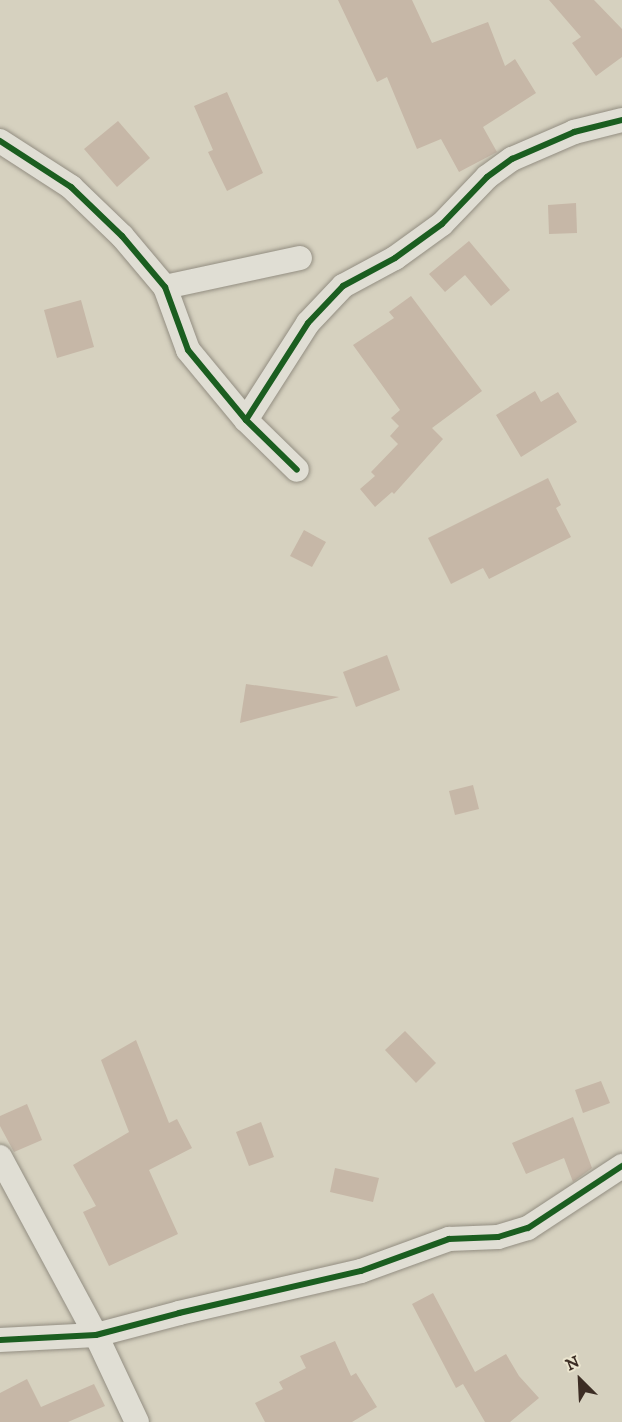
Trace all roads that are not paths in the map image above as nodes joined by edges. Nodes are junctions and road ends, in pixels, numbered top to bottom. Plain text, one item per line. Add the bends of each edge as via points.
1 (622, 120) edge
2 (0, 141) edge
3 (300, 258) dead end
4 (165, 287) junction
5 (246, 420) junction
6 (297, 470) dead end
7 (0, 1157) edge
8 (622, 1166) edge
9 (96, 1335) junction
10 (0, 1340) edge
11 (137, 1422) edge

1 - 5 street via 574,132 512,159 487,177 442,224 395,258 343,286 308,323
2 - 4 street via 71,187 122,236
3 - 4 street
4 - 5 street via 188,351
5 - 6 street
7 - 9 street
8 - 9 street via 528,1228 498,1237 449,1239 361,1271
9 - 10 street
9 - 11 street

